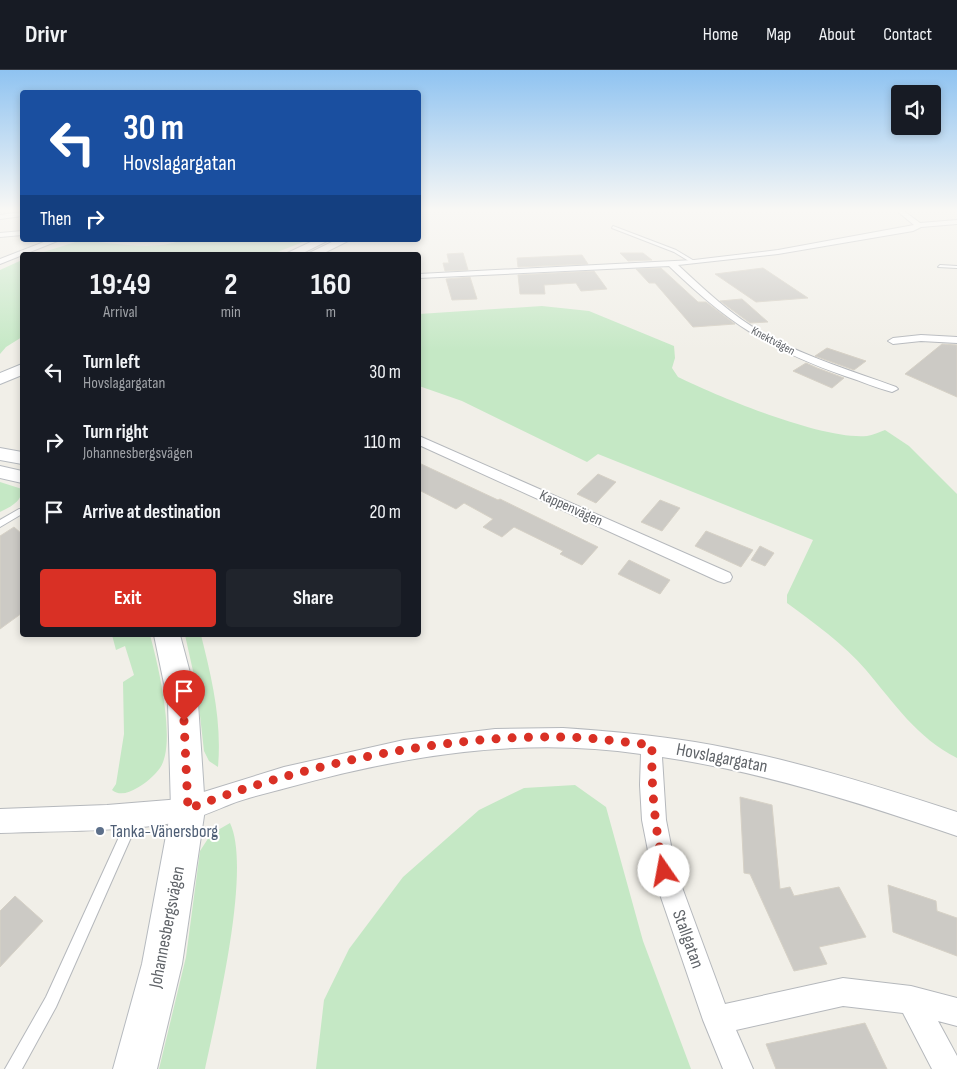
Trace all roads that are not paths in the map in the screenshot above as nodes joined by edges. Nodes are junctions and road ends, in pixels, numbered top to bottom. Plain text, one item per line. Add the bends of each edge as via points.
1 (687, 258) edge
2 (727, 258) edge
3 (694, 262) junction
4 (672, 264) junction
5 (940, 266) dead end
6 (957, 266) edge
7 (421, 276) edge
8 (957, 340) edge
9 (893, 341) dead end
10 (20, 370) edge
11 (0, 379) edge
12 (20, 384) edge
13 (892, 389) dead end
14 (0, 393) edge
15 (421, 441) edge
16 (0, 454) edge
17 (20, 458) edge
18 (0, 472) edge
19 (20, 477) edge
20 (20, 513) edge
21 (0, 524) edge
22 (724, 577) dead end
23 (167, 637) edge
24 (652, 745) junction
25 (188, 809) junction
26 (136, 814) junction
27 (0, 821) edge
28 (957, 824) edge
29 (911, 1000) junction
30 (957, 1012) edge
31 (717, 1020) junction
32 (13, 1069) edge
33 (135, 1069) edge
34 (738, 1069) edge
35 (948, 1069) edge

1 - 3 lane
2 - 3 street
3 - 4 street
4 - 7 street
4 - 13 street, Knektvägen via 732,316 764,338
5 - 6 lane
8 - 9 street via 920,338
10 - 11 street
12 - 14 street
15 - 22 street, Kappenvägen
16 - 17 street
18 - 19 street
20 - 21 lane
23 - 25 street, Johannesbergsvägen via 183,703
24 - 25 street, Hovslagargatan via 563,736 488,738 428,746 341,763 252,787
24 - 28 street, Hovslagargatan via 734,758 803,775
24 - 31 street, Stallgatan via 654,820 664,871
25 - 26 street, Hovslagargatan
25 - 33 street, Johannesbergsvägen via 162,964
26 - 27 street, Hovslagargatan
26 - 32 lane via 51,1002
29 - 30 street
29 - 31 street via 843,992
29 - 35 street
31 - 34 street, Stallgatan

